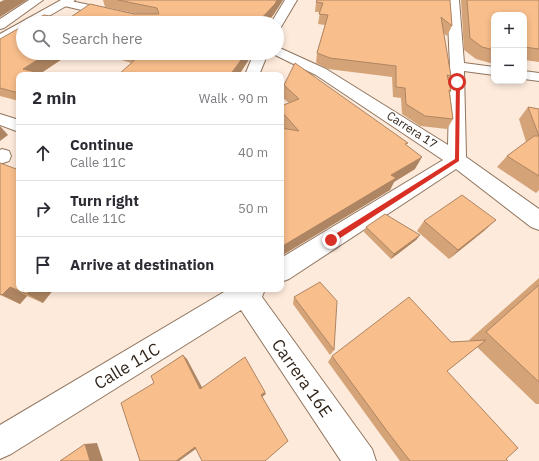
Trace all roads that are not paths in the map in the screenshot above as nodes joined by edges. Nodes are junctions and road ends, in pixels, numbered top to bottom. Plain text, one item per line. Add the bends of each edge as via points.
1 (37, 0) edge
2 (291, 0) edge
3 (453, 0) edge
4 (66, 2) edge
5 (41, 16) edge
6 (125, 16) edge
7 (282, 16) edge
8 (0, 25) edge
9 (16, 30) edge
10 (0, 39) edge
11 (284, 55) edge
12 (258, 60) edge
13 (457, 66) junction
14 (491, 71) edge
15 (253, 72) edge
16 (527, 75) edge
17 (539, 77) edge
18 (0, 119) edge
19 (16, 125) edge
20 (458, 160) junction
21 (539, 220) edge
22 (284, 270) edge
23 (244, 292) edge
24 (247, 292) edge
25 (0, 443) edge
26 (360, 461) edge

1 - 8 street
2 - 7 street
3 - 13 street
4 - 5 street
4 - 6 street
9 - 10 street
11 - 20 street, Carrera 17 via 321,72
12 - 15 street
13 - 14 street
13 - 20 street
16 - 17 street
18 - 19 street
20 - 21 street, Carrera 17
20 - 22 street
23 - 25 street, Calle 11C
24 - 26 street, Carrera 16E

